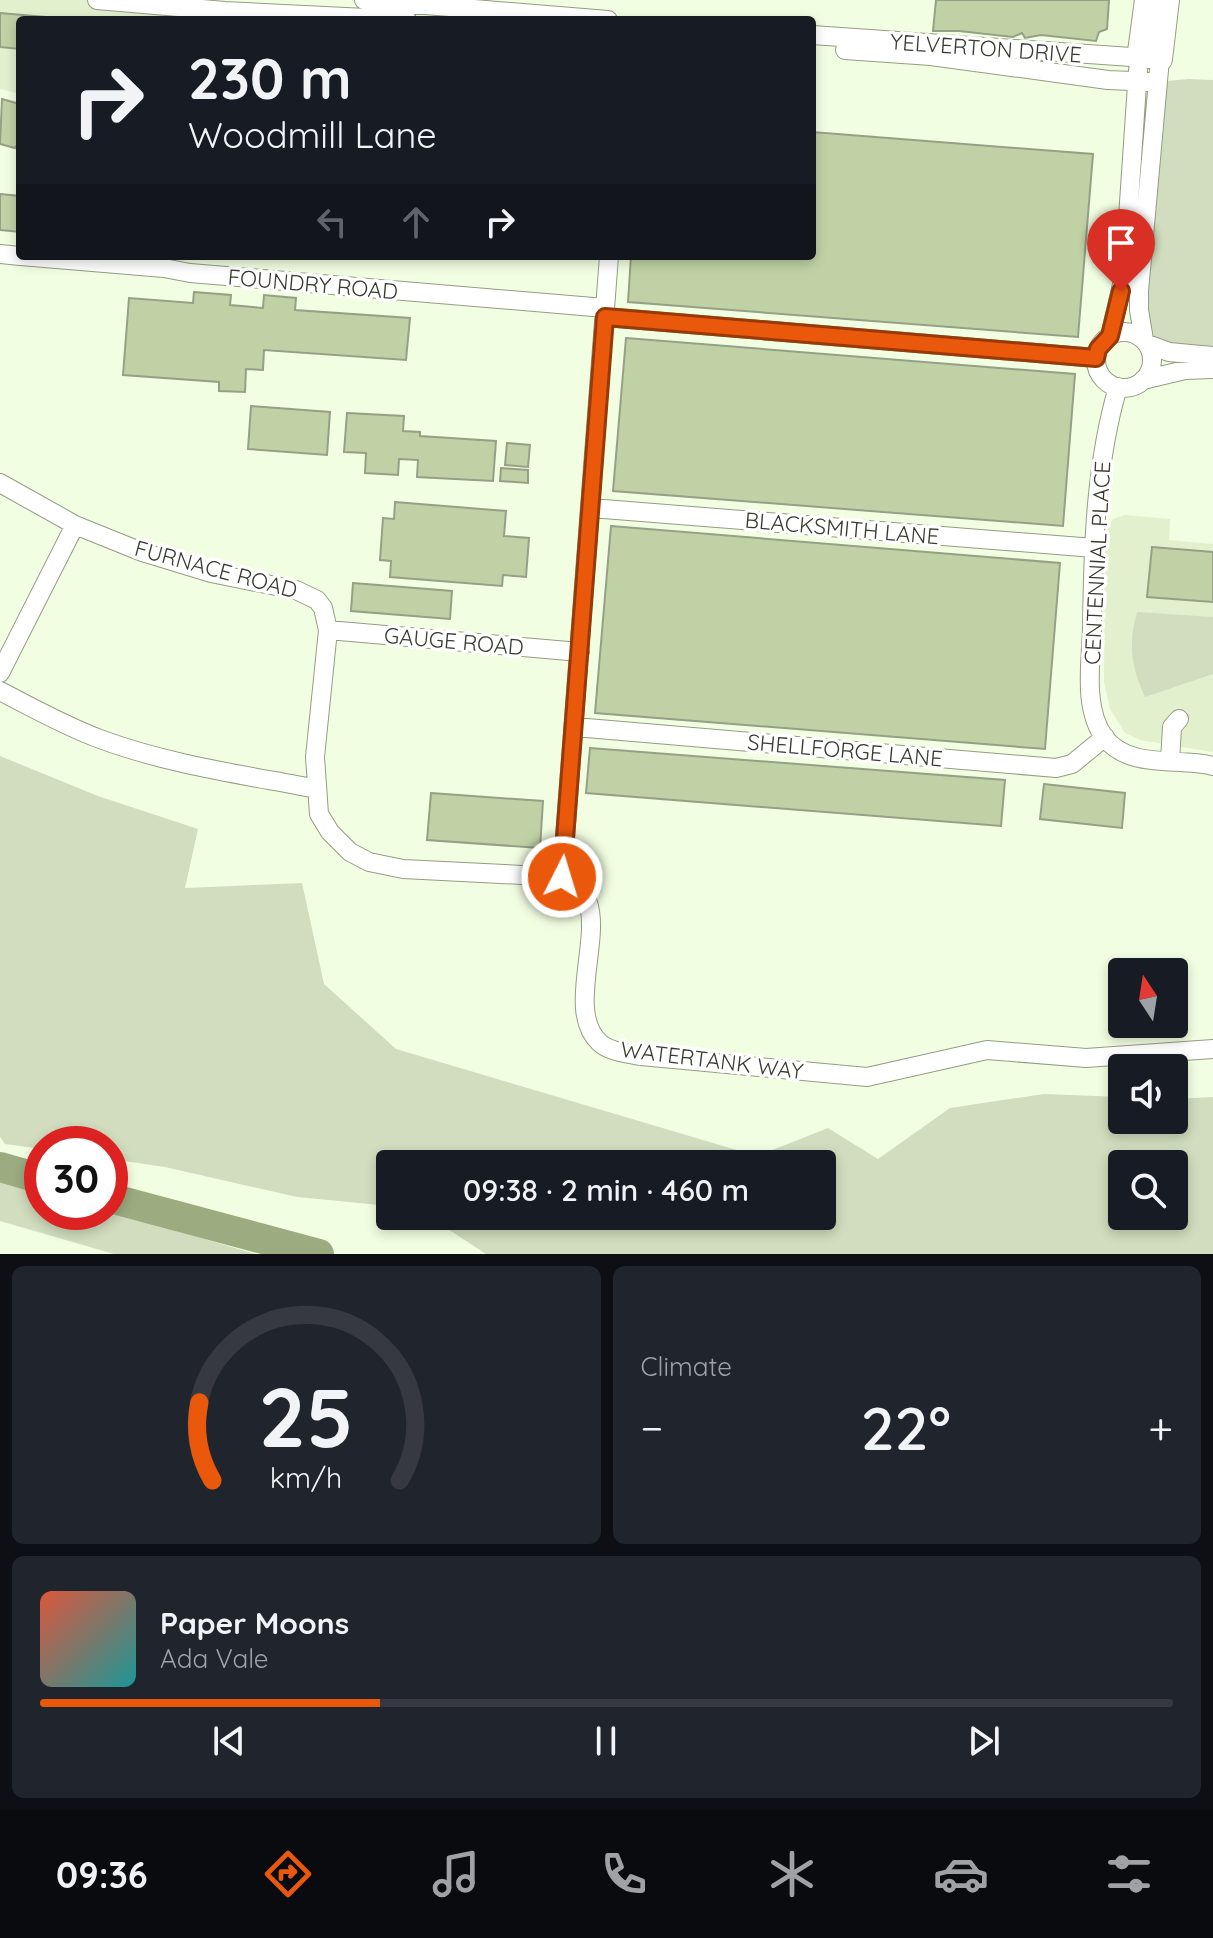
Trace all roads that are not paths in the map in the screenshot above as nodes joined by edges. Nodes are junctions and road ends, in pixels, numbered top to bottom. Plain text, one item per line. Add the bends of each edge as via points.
1 (97, 0) edge
2 (364, 0) edge
3 (1147, 0) edge
4 (1167, 0) edge
5 (161, 9) edge
6 (188, 10) edge
7 (319, 16) edge
8 (559, 16) edge
9 (816, 35) edge
10 (816, 48) edge
11 (1148, 71) junction
12 (110, 260) edge
13 (609, 260) edge
14 (154, 262) edge
15 (605, 313) junction
16 (1110, 336) junction
17 (1145, 342) junction
18 (1213, 356) edge
19 (1096, 358) junction
20 (1213, 369) edge
21 (1143, 380) junction
22 (1118, 387) junction
23 (0, 483) edge
24 (591, 508) junction
25 (75, 525) junction
26 (1094, 548) junction
27 (328, 630) junction
28 (580, 652) junction
29 (0, 673) edge
30 (0, 691) edge
31 (1179, 719) dead end
32 (575, 727) junction
33 (1105, 737) junction
34 (1170, 761) junction
35 (1213, 766) edge
36 (317, 789) junction
37 (562, 877) junction
38 (1213, 1049) edge

1 - 5 street
2 - 8 street
3 - 11 street
4 - 11 street
5 - 6 street
6 - 7 street
9 - 11 street, YELVERTON DRIVE
10 - 11 street, YELVERTON DRIVE
11 - 16 street via 1124,276
11 - 17 street via 1139,291
12 - 14 street, FOUNDRY ROAD
13 - 15 street
14 - 15 street, FOUNDRY ROAD via 190,273
15 - 19 street, FOUNDRY ROAD
15 - 24 street
16 - 17 street via 1128,332
16 - 19 street
17 - 18 street via 1169,352
17 - 21 street via 1151,367
19 - 22 street via 1099,373
20 - 21 street
21 - 22 street
22 - 26 street, CENTENNIAL PLACE via 1102,459
23 - 25 street, FURNACE ROAD
24 - 26 street, BLACKSMITH LANE
24 - 28 street
25 - 27 street, FURNACE ROAD via 211,573 307,594 323,608
25 - 29 street
26 - 33 street, CENTENNIAL PLACE via 1091,695
27 - 28 street, GAUGE ROAD
27 - 36 street via 315,757
28 - 32 street
30 - 36 street via 102,740
31 - 34 street via 1172,727
32 - 33 street, SHELLFORGE LANE via 1056,768 1072,764
32 - 37 street
33 - 34 street via 1123,752
34 - 35 street
36 - 37 street via 319,814 330,832 369,862 403,869
37 - 38 street, WATERTANK WAY via 579,888 588,903 585,1008 590,1027 600,1043 616,1051 867,1077 987,1050 1086,1058

